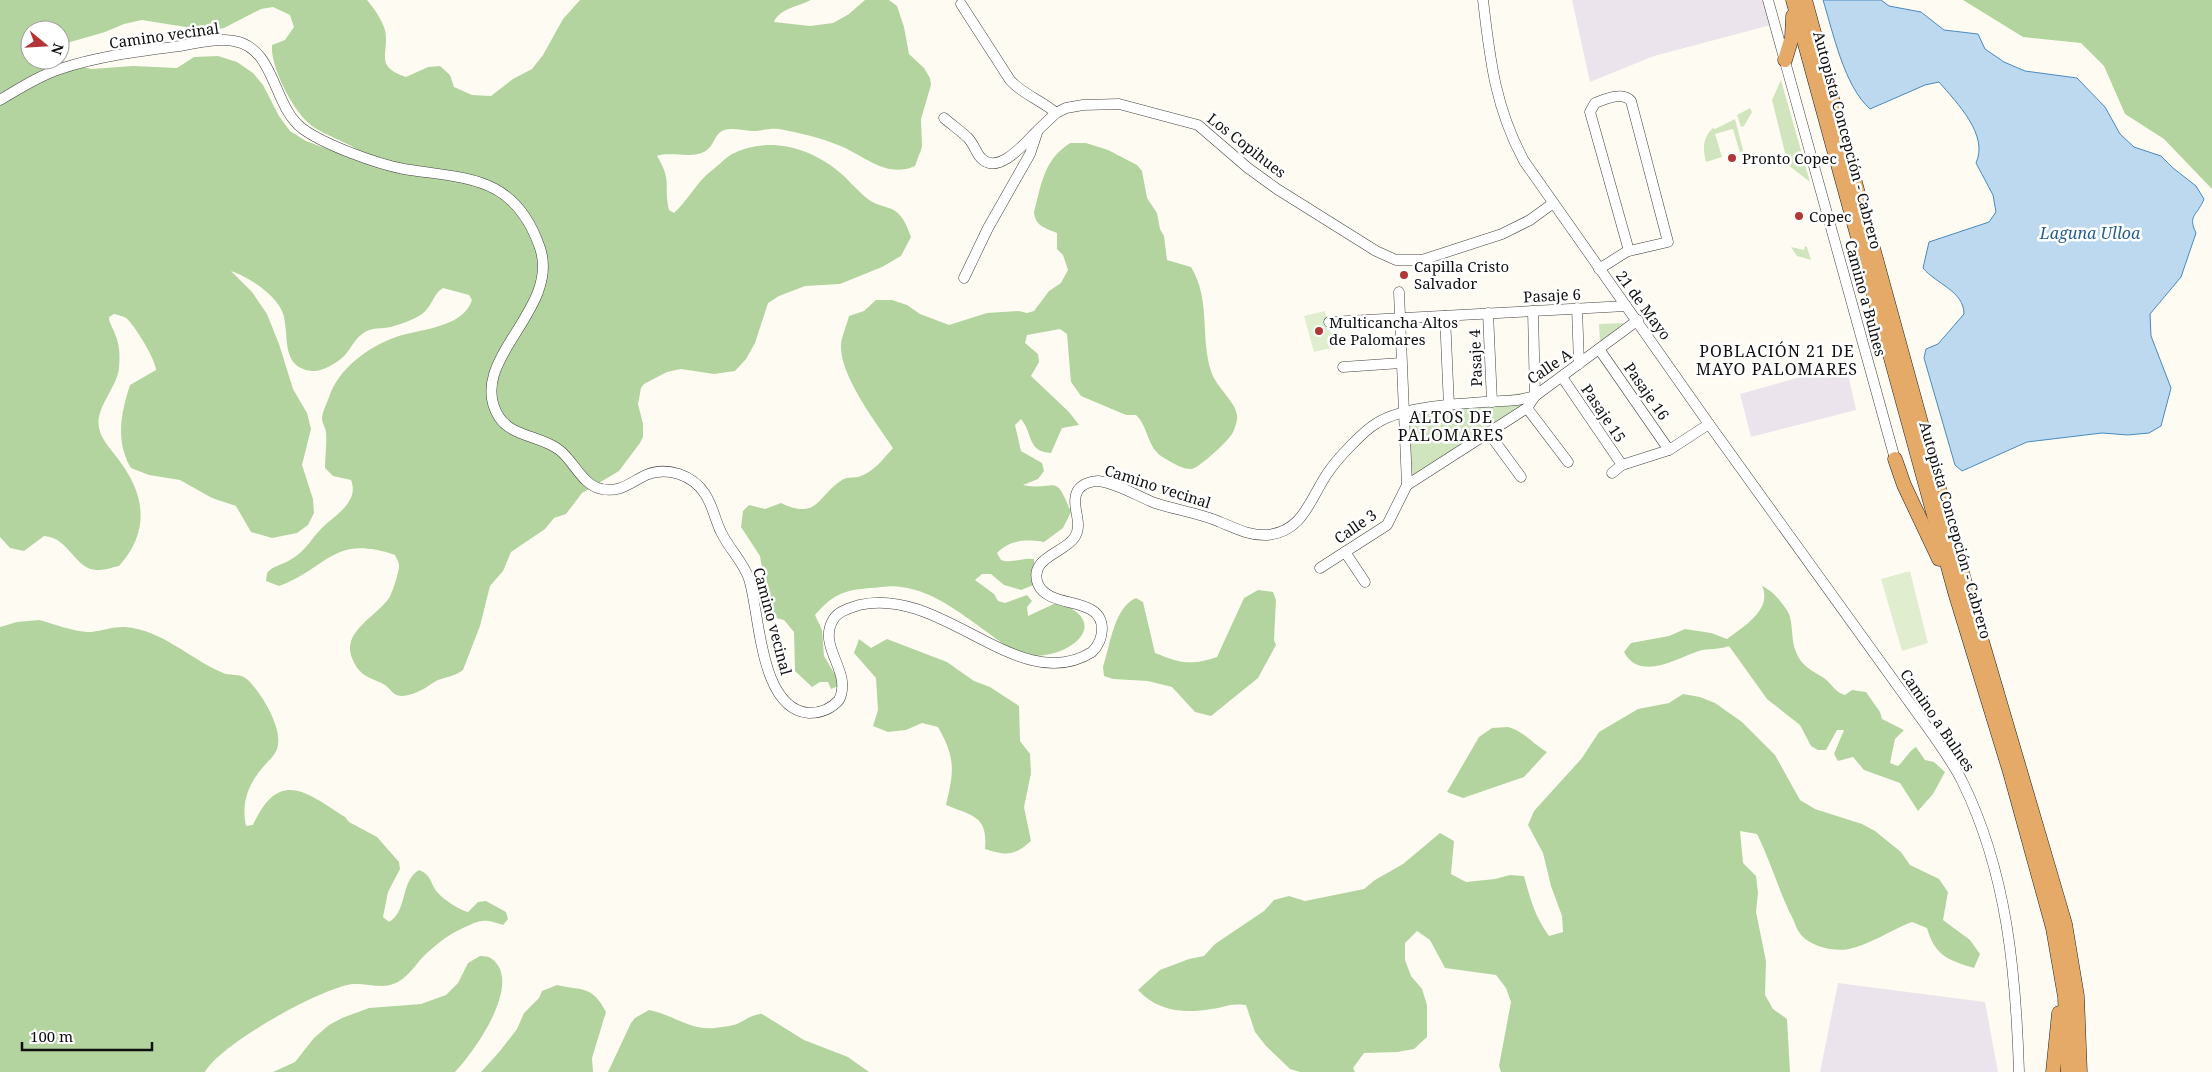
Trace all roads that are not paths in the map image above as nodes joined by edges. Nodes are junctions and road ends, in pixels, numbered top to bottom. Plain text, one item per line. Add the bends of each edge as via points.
1 (1483, 0) edge
2 (1768, 0) edge
3 (1793, 0) edge
4 (1806, 0) edge
5 (961, 4) dead end
6 (1785, 60) junction
7 (0, 100) edge
8 (1056, 113) junction
9 (944, 118) dead end
10 (1038, 130) junction
11 (1552, 204) junction
12 (1629, 251) junction
13 (1600, 269) junction
14 (964, 278) dead end
15 (1399, 292) dead end
16 (1626, 306) junction
17 (1577, 308) junction
18 (1533, 311) junction
19 (1488, 313) junction
20 (1446, 316) junction
21 (1400, 318) junction
22 (1638, 320) junction
23 (1329, 322) dead end
24 (1599, 350) junction
25 (1401, 363) junction
26 (1580, 364) junction
27 (1344, 367) dead end
28 (1562, 377) junction
29 (1534, 396) junction
30 (1492, 402) junction
31 (1449, 406) junction
32 (1527, 408) junction
33 (1404, 411) junction
34 (1709, 424) junction
35 (1488, 432) junction
36 (1669, 450) junction
37 (1895, 460) joint
38 (1568, 462) dead end
39 (1622, 465) junction
40 (1612, 472) dead end
41 (1521, 477) dead end
42 (1407, 485) junction
43 (1344, 552) junction
44 (1320, 568) dead end
45 (1365, 582) dead end
46 (1955, 592) junction
47 (1838, 602) joint
48 (2057, 945) junction
49 (2019, 1072) edge
50 (2053, 1072) edge
51 (2068, 1072) edge
52 (2082, 1072) edge

1 - 11 street, 21 de Mayo via 1490,62 1502,114 1524,161
2 - 6 street, Camino a Bulnes
3 - 6 highway via 1792,37
3 - 46 highway, Autopista Concepción - Cabrero
4 - 52 highway, Autopista Concepción - Cabrero via 1966,587 2065,924 2075,978
5 - 8 street via 1010,80
6 - 37 street, Camino a Bulnes
7 - 33 street, Camino vecinal via 62,68 138,52 234,41 250,47 259,55 279,98 306,131 381,163 459,176 483,182 500,191 532,228 542,254 544,271 534,301 494,372 492,394 499,417 511,428 559,450 594,487 617,489 648,474 663,472 679,474 699,486 709,501 721,532 747,574 760,640 775,686 785,702 802,712 825,710 839,700 842,679 830,644 830,626 840,613 864,604 894,604 924,610 1012,655 1031,661 1062,662 1092,652 1102,636 1098,615 1045,592 1038,585 1037,576 1044,559 1076,535 1075,500 1084,485 1095,481 1105,483 1154,503 1216,520 1242,531 1257,535 1273,534 1291,527 1301,518 1327,474 1371,426
8 - 10 street, Los Copihues
8 - 11 street, Los Copihues via 1073,106 1111,103 1198,125 1277,189 1376,251 1402,261 1429,258 1502,234
9 - 10 street via 968,138 982,159 994,163 1011,157
10 - 14 street, Los Copihues via 1030,154
11 - 13 street, 21 de Mayo
12 - 12 street via 1668,242 1631,101 1622,95 1595,103 1590,112
12 - 13 street
13 - 16 street, 21 de Mayo
15 - 21 street, Calle 3
16 - 17 street, Pasaje 6
16 - 22 street, 21 de Mayo
17 - 18 street, Pasaje 6
17 - 26 street
18 - 19 street, Pasaje 6
18 - 29 street
19 - 20 street, Pasaje 6
19 - 30 street, Pasaje 4
20 - 21 street, Pasaje 6
20 - 31 street
21 - 23 street, Pasaje 6
21 - 25 street, Calle 3
22 - 24 street, Calle A
22 - 34 street, 21 de Mayo
24 - 26 street, Calle A
24 - 36 street, Pasaje 16
25 - 27 street
25 - 33 street, Calle 3
26 - 28 street, Calle A
28 - 29 street, Calle A
28 - 39 street, Pasaje 15
29 - 30 street, Calle A
29 - 32 street
30 - 31 street, Calle A
31 - 33 street, Calle A
32 - 35 street
32 - 38 street
33 - 42 street, Calle 3
34 - 36 street
34 - 47 street, 21 de Mayo
35 - 41 street
35 - 42 street
36 - 39 street
37 - 46 highway
39 - 40 street
42 - 43 street, Calle 3 via 1387,524
43 - 44 street, Calle 3
43 - 45 street
46 - 48 highway, Autopista Concepción - Cabrero via 2010,772
47 - 49 street, Camino a Bulnes via 1942,748 1962,781 1982,826 1997,873 2007,924
48 - 50 highway via 2059,1014
48 - 51 highway, Autopista Concepción - Cabrero via 2065,997

